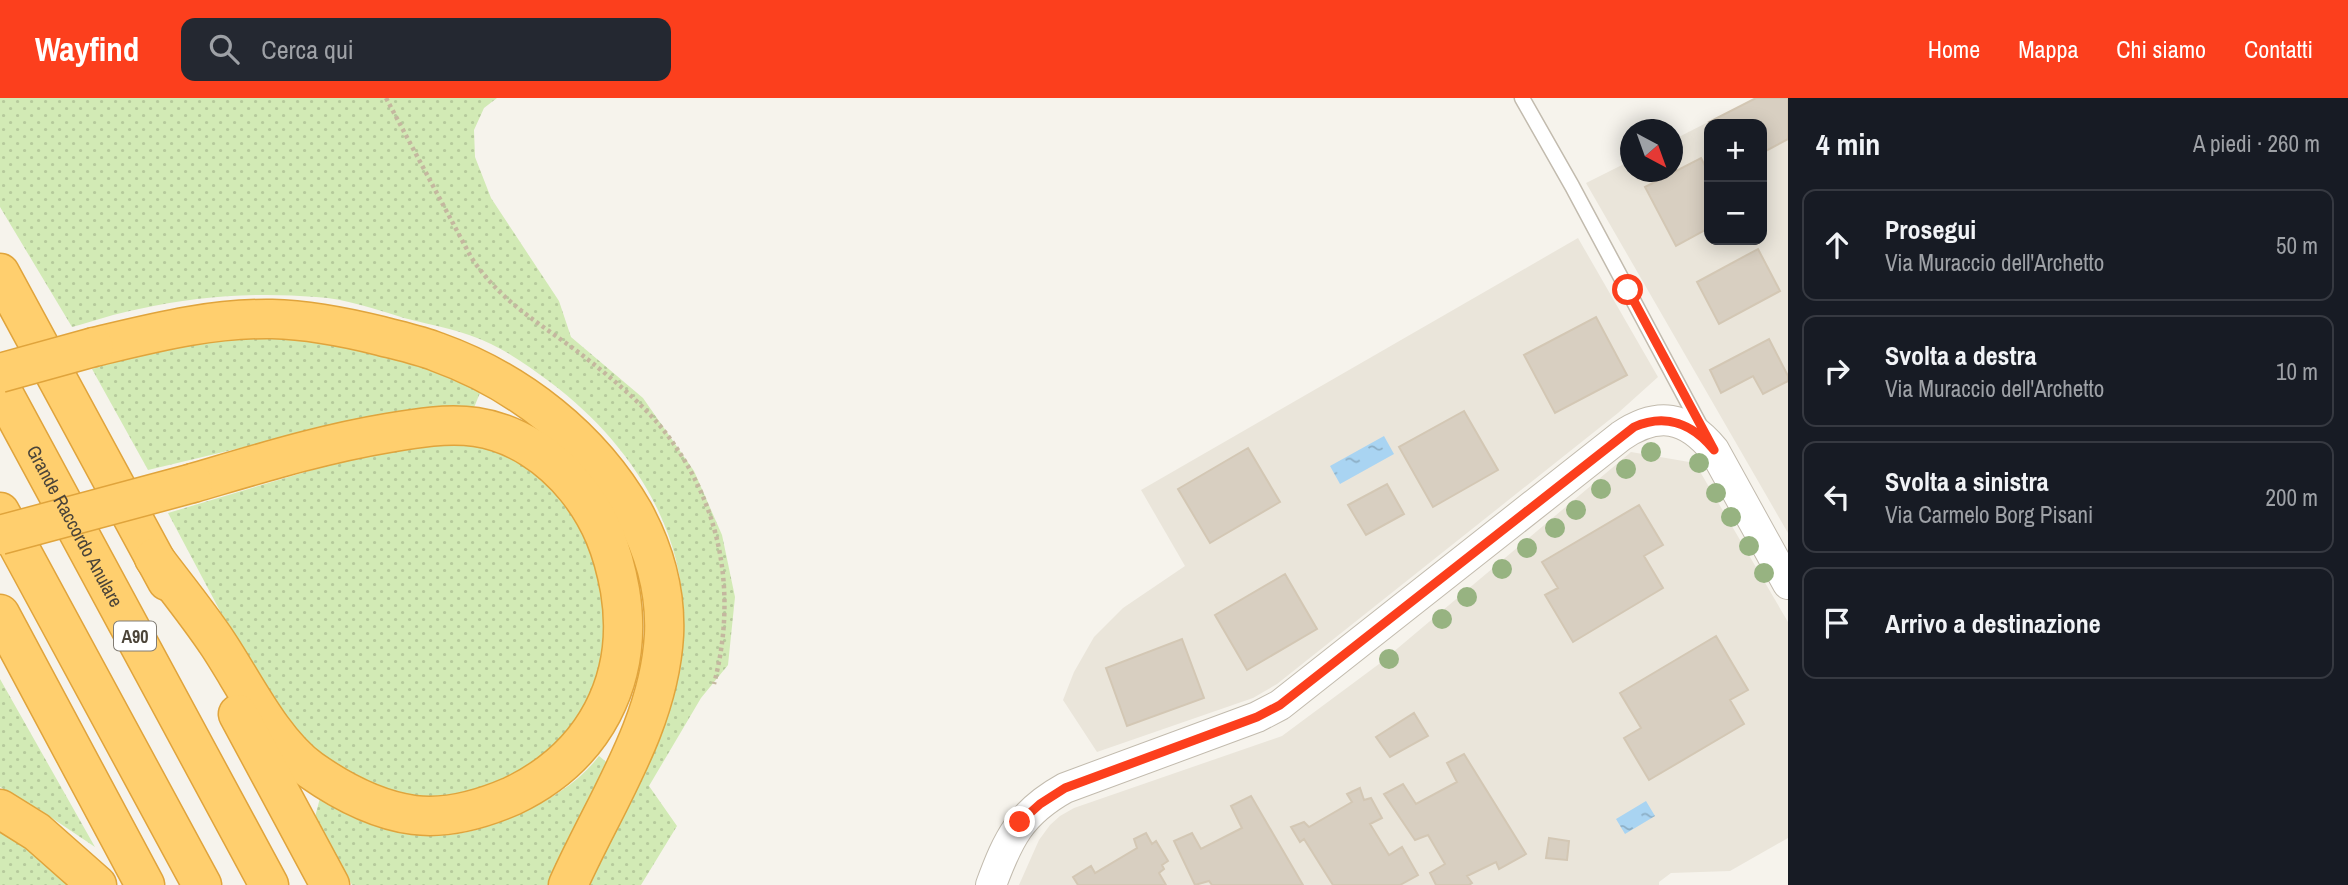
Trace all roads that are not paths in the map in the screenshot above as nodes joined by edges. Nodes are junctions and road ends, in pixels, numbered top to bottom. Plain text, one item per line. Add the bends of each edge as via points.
1 (1522, 98) edge
2 (0, 273) edge
3 (0, 373) edge
4 (0, 387) edge
5 (1714, 450) junction
6 (0, 512) edge
7 (0, 535) edge
8 (154, 558) junction
9 (1788, 584) edge
10 (0, 614) edge
11 (0, 810) edge
12 (97, 885) edge
13 (145, 885) edge
14 (202, 885) edge
15 (269, 885) edge
16 (330, 885) edge
17 (568, 885) edge
18 (991, 885) edge

1 - 5 lane
2 - 8 highway
3 - 17 highway, bridge via 182,326 293,320 358,330 440,353 496,379 555,419 596,461 641,526 661,591 664,634 657,685 638,741
4 - 15 highway, Grande Raccordo Anulare / A90
5 - 9 street
5 - 18 street via 1678,422 1645,422 1621,436 1273,709 1048,798 1016,828
6 - 14 highway
7 - 8 highway, bridge via 327,445 451,425 486,429 517,439 560,470 589,505 608,541 624,624 612,689 579,748 523,790 487,806 446,815 388,809 360,799 296,757
8 - 16 highway
10 - 13 highway
11 - 12 highway via 37,832

